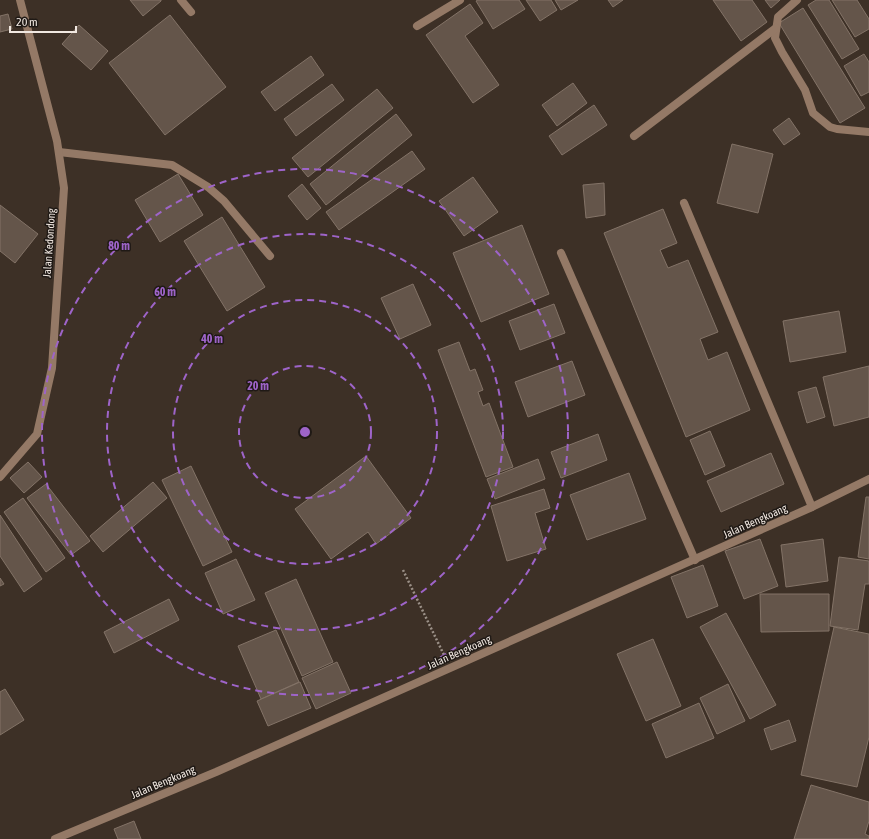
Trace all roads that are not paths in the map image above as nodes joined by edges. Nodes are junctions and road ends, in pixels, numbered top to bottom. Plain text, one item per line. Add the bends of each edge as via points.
1 (20, 0) edge
2 (181, 0) edge
3 (460, 0) edge
4 (797, 0) edge
5 (191, 12) dead end
6 (417, 26) dead end
7 (776, 28) junction
8 (869, 132) edge
9 (634, 136) dead end
10 (59, 152) junction
11 (684, 202) dead end
12 (560, 253) dead end
13 (270, 256) dead end
14 (0, 477) edge
15 (869, 479) edge
16 (812, 507) junction
17 (695, 560) junction
18 (55, 839) edge

1 - 10 street, Jalan Kedondong
2 - 5 street
3 - 6 street
4 - 7 street via 778,17
7 - 8 street via 775,38 806,90 813,113 830,127
7 - 9 street
10 - 13 street via 172,164 208,187 224,201
10 - 14 street, Jalan Kedondong via 64,188 52,368 37,434
11 - 16 street
12 - 17 street
15 - 16 street, Jalan Bengkoang
16 - 17 street, Jalan Bengkoang
17 - 18 street, Jalan Bengkoang via 216,772

